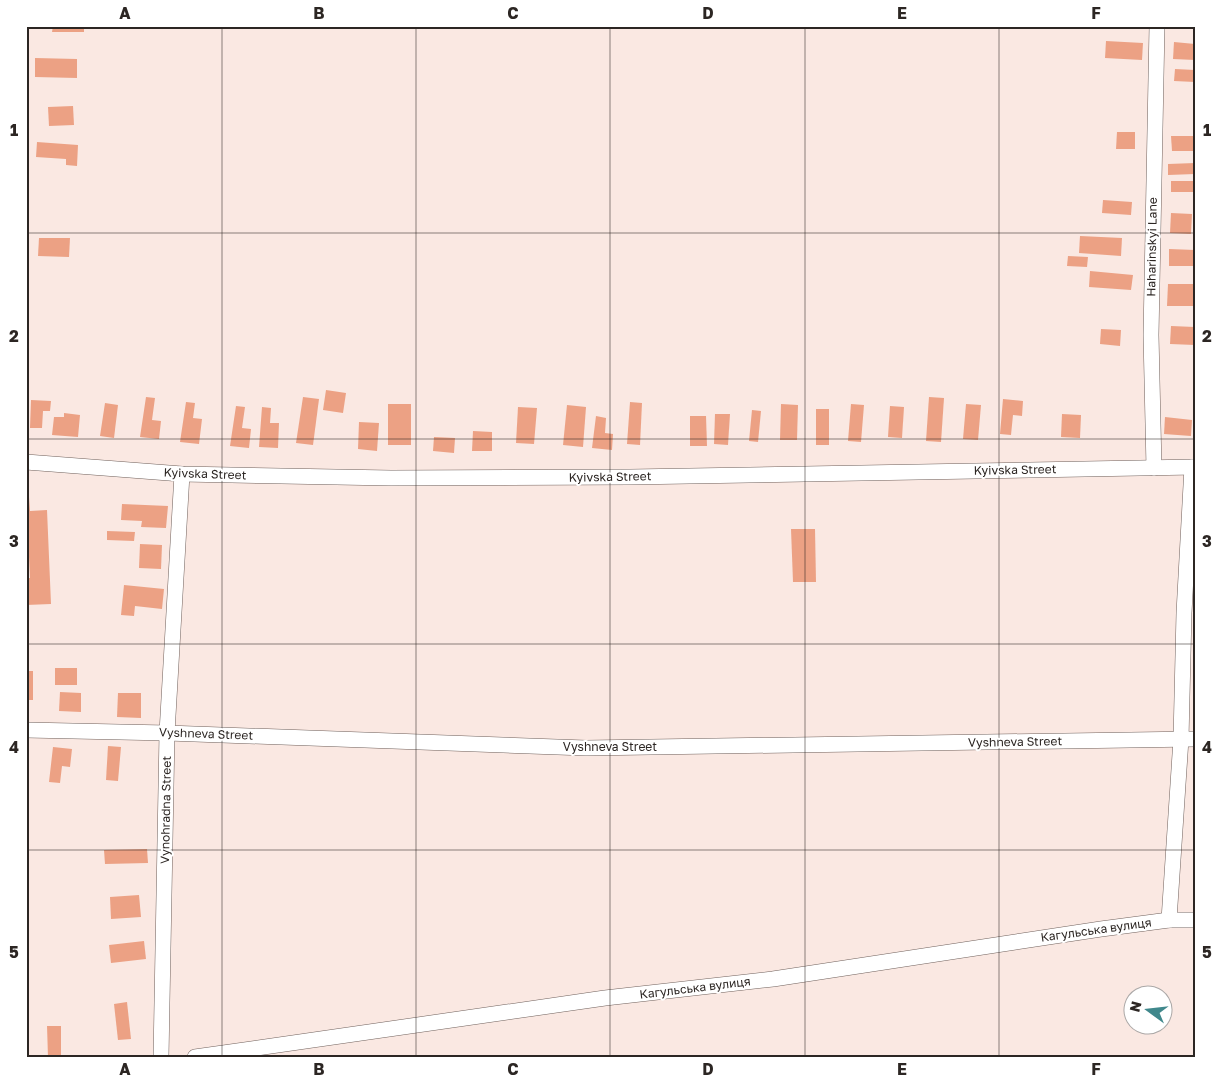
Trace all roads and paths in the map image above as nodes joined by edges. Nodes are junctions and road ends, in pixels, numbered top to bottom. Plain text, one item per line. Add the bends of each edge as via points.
1 (1157, 26) edge
2 (26, 462) edge
3 (1193, 467) edge
4 (1154, 468) junction
5 (182, 474) junction
6 (26, 730) edge
7 (167, 733) junction
8 (1188, 739) edge
9 (1169, 920) junction
10 (1195, 920) edge
11 (162, 1057) edge
12 (195, 1057) edge

1 - 4 street, Haharinskyi Lane via 1151,336
2 - 5 street, Kyivska Street
3 - 4 street, Kyivska Street
3 - 8 street via 1184,613
4 - 5 street, Kyivska Street via 620,477 391,478
5 - 7 street, Vynohradna Street
6 - 7 street, Vyshneva Street
7 - 8 street, Vyshneva Street via 586,748
7 - 11 street, Vynohradna Street
8 - 9 street
9 - 10 street, Кагульська вулиця
9 - 12 street, Кагульська вулиця

